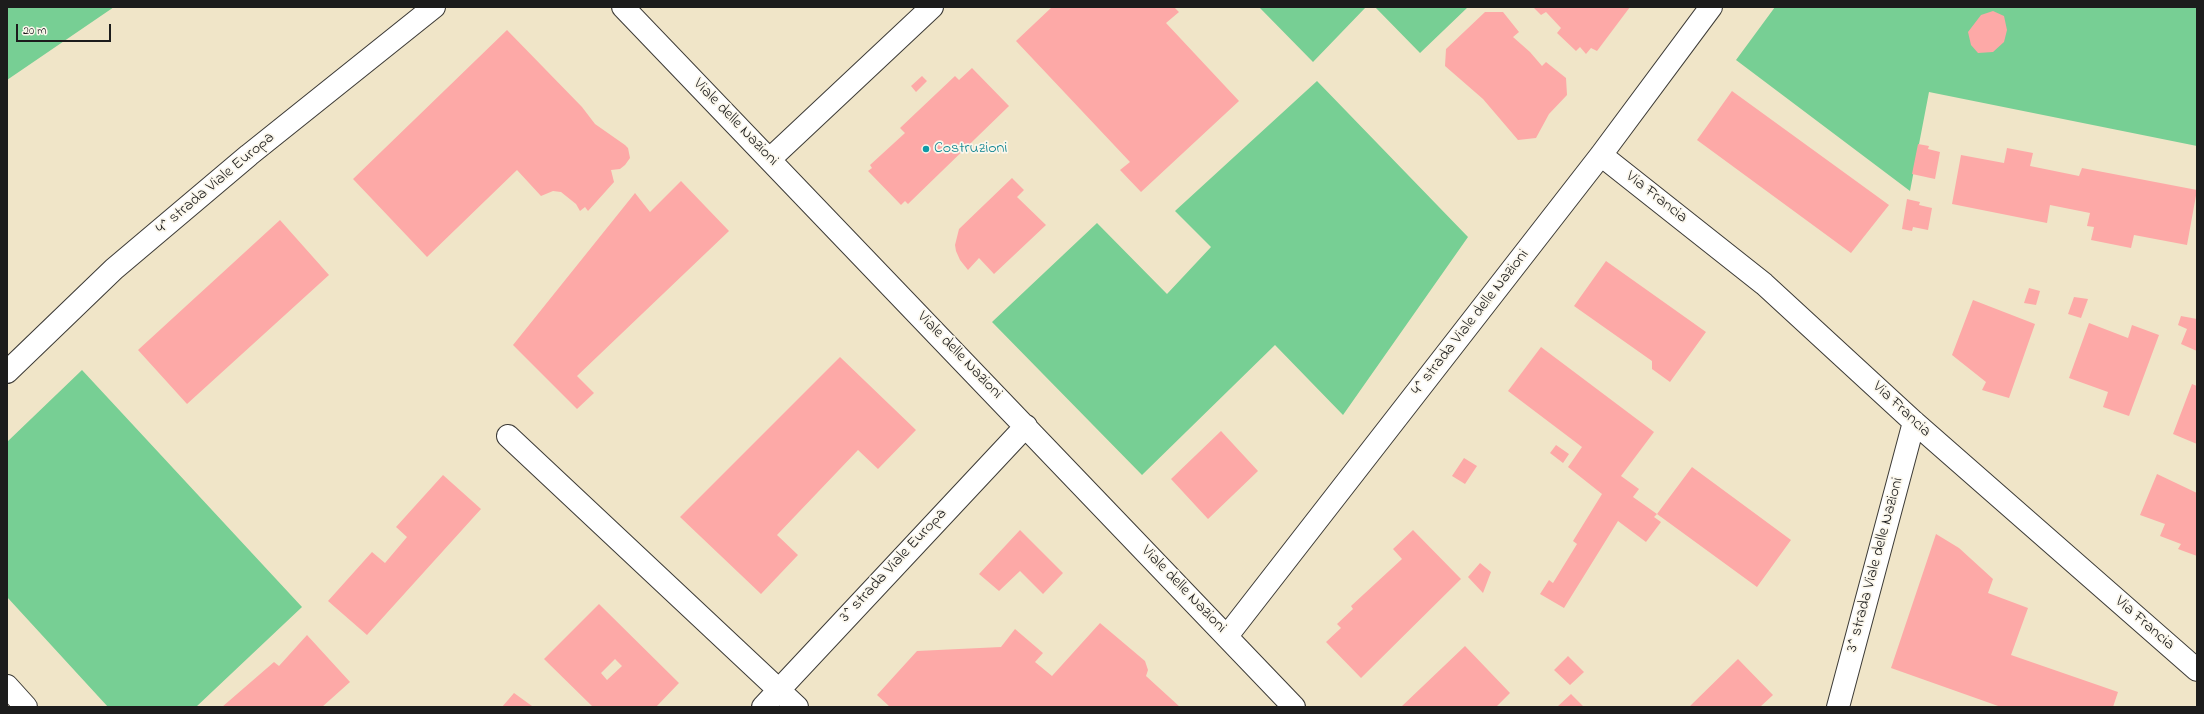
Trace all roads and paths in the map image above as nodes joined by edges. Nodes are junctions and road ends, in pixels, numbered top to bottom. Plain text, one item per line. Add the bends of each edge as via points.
1 (434, 7) edge
2 (623, 7) edge
3 (932, 7) edge
4 (1711, 7) edge
5 (1601, 155) junction
6 (770, 159) junction
7 (7, 372) edge
8 (1914, 422) junction
9 (1026, 426) junction
10 (508, 436) dead end
11 (1227, 636) junction
12 (2197, 670) edge
13 (7, 686) edge
14 (779, 690) junction
15 (26, 707) edge
16 (763, 707) edge
17 (797, 707) edge
18 (1294, 707) edge
19 (1838, 707) edge

1 - 7 street, 4^ strada Viale Europa via 249,155 114,269
2 - 6 street, Viale delle Nazioni
3 - 6 street
4 - 5 street, 4^ strada Viale delle Nazioni
5 - 8 street, Via Francia via 1764,284
5 - 11 street, 4^ strada Viale delle Nazioni
6 - 9 street, Viale delle Nazioni
8 - 12 street, Via Francia
8 - 19 street, 3^ strada Viale delle Nazioni
9 - 11 street, Viale delle Nazioni
9 - 14 street, 3^ strada Viale Europa
10 - 14 street
11 - 18 street, Viale delle Nazioni
13 - 15 street
14 - 16 street, 3^ strada Viale Europa
14 - 17 street

